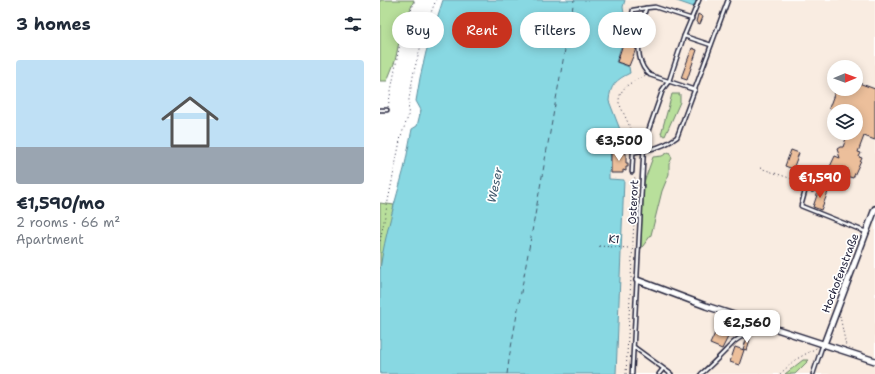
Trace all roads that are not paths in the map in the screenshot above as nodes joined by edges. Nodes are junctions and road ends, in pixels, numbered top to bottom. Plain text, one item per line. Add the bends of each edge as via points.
1 (699, 0) edge
2 (728, 0) edge
3 (646, 8) junction
4 (633, 12) edge
5 (645, 12) edge
6 (692, 19) junction
7 (684, 36) junction
8 (711, 45) junction
9 (639, 48) edge
10 (669, 81) junction
11 (695, 90) junction
12 (380, 110) edge
13 (387, 110) road end
14 (643, 150) junction
15 (820, 170) dead end
16 (632, 172) road end
17 (875, 209) edge
18 (867, 232) junction
19 (637, 280) junction
20 (761, 323) junction
21 (824, 344) junction
22 (634, 347) junction
23 (875, 361) edge
24 (663, 369) junction
25 (633, 374) edge
26 (659, 374) edge
27 (671, 374) edge
28 (701, 374) edge
29 (813, 374) edge

1 - 6 lane, Osterort
2 - 8 lane
3 - 4 lane
3 - 5 lane
3 - 6 lane via 656,7
6 - 7 lane, Osterort
7 - 8 lane
7 - 10 lane, Osterort
8 - 11 lane
9 - 10 lane via 646,72
10 - 11 lane
10 - 14 lane, Osterort
11 - 14 lane via 677,137 668,144
12 - 13 lane
14 - 16 lane via 633,153
14 - 19 lane, Osterort
15 - 18 lane via 812,190 806,186 801,206
17 - 18 street, Hochofenstraße
18 - 21 street, Hochofenstraße
19 - 20 street
19 - 22 lane, Osterort
20 - 21 street
20 - 28 lane via 756,329 735,341
21 - 23 street
21 - 29 lane
22 - 24 lane
22 - 25 lane, Osterort
24 - 26 lane
24 - 27 lane

